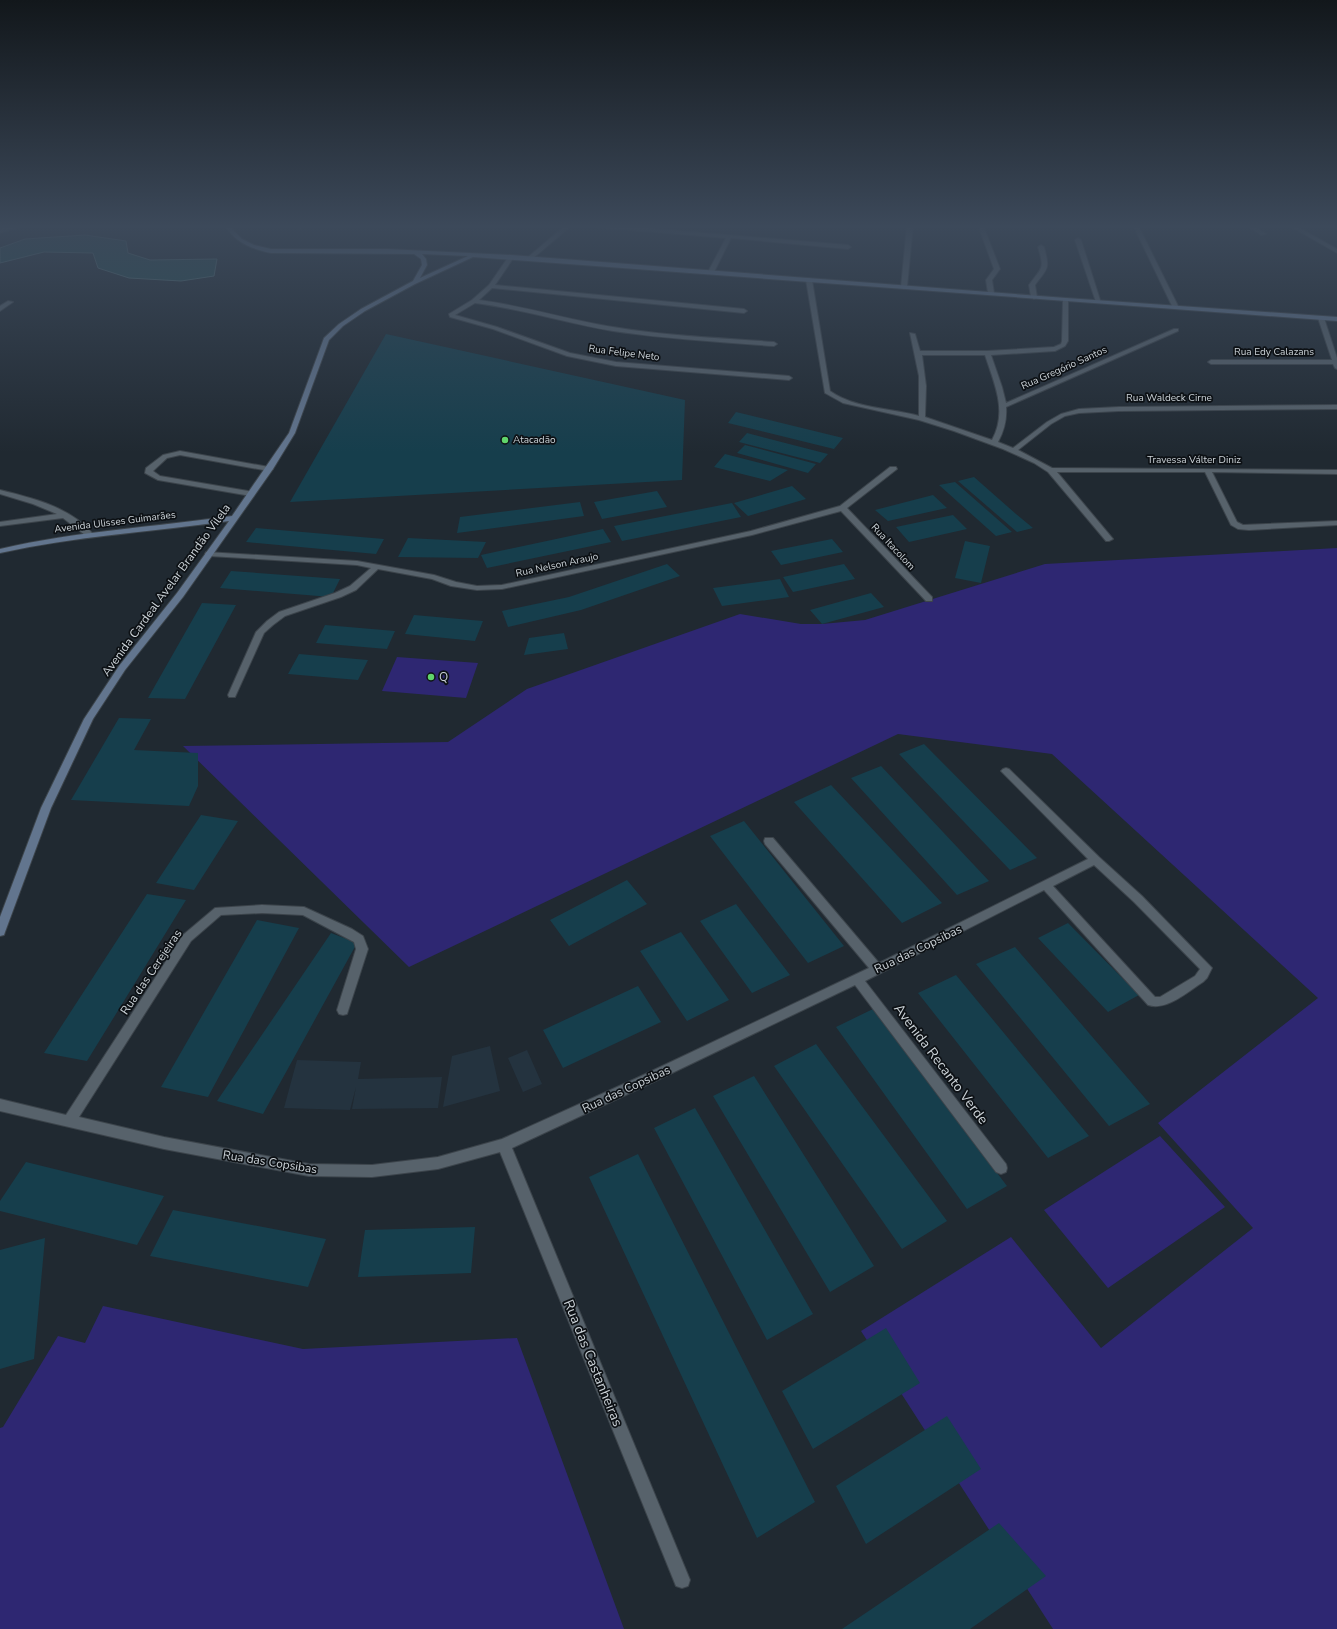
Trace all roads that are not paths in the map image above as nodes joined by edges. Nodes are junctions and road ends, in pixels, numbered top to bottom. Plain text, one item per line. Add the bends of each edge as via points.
1 (380, 301) edge
2 (474, 301) joint
3 (643, 301) edge
4 (813, 301) edge
5 (1066, 301) edge
6 (1083, 301) edge
7 (1173, 301) edge
8 (10, 302) dead end
9 (1099, 302) joint
10 (1176, 308) junction
11 (0, 309) edge
12 (744, 311) dead end
13 (1321, 318) junction
14 (1337, 319) edge
15 (1176, 330) dead end
16 (912, 334) dead end
17 (774, 344) dead end
18 (919, 353) junction
19 (987, 353) junction
20 (1211, 362) dead end
21 (1336, 364) edge
22 (789, 378) dead end
23 (1004, 406) junction
24 (1337, 408) edge
25 (922, 419) junction
26 (994, 443) junction
27 (1013, 451) junction
28 (269, 468) junction
29 (893, 469) dead end
30 (1051, 470) junction
31 (1207, 470) junction
32 (1337, 472) edge
33 (0, 492) edge
34 (251, 494) junction
35 (843, 508) junction
36 (66, 515) junction
37 (234, 518) junction
38 (1337, 523) edge
39 (0, 524) edge
40 (88, 533) junction
41 (1109, 539) dead end
42 (0, 550) edge
43 (209, 554) junction
44 (376, 566) junction
45 (929, 599) dead end
46 (232, 695) dead end
47 (1006, 771) dead end
48 (769, 841) dead end
49 (1096, 860) junction
50 (1047, 886) junction
51 (0, 932) edge
52 (877, 969) junction
53 (857, 979) junction
54 (343, 1010) dead end
55 (0, 1105) edge
56 (70, 1120) junction
57 (504, 1145) junction
58 (1001, 1168) dead end
59 (682, 1580) dead end

1 - 28 main road, Avenida Cardeal Avelar Brandão Vilela via 351,317 326,339 292,433
2 - 17 street via 506,305 614,330
2 - 22 street, Rua Felipe Neto via 451,316 495,328 569,355 616,364
3 - 12 street
4 - 25 street via 828,392 832,397
5 - 19 street via 1064,345 1047,351
6 - 9 main road
7 - 10 street
8 - 11 street
9 - 10 main road
10 - 13 main road
13 - 14 main road
13 - 21 street
15 - 23 street, Rua Gregório Santos
16 - 18 street
18 - 19 street
18 - 25 street via 924,393
19 - 23 street
20 - 21 street, Rua Edy Calazans
23 - 26 street via 1003,427
24 - 27 street, Rua Waldeck Cirne via 1119,408 1079,411 1063,415
25 - 26 street
26 - 27 street
27 - 30 street
28 - 34 main road, Avenida Cardeal Avelar Brandão Vilela
28 - 34 street via 180,453 165,456 149,470 149,473 158,478
29 - 35 street, Rua Nelson Araujo
30 - 31 street, Travessa Válter Diniz
30 - 41 street
31 - 32 street, Travessa Válter Diniz
31 - 38 street via 1234,523 1241,527
33 - 36 street via 41,504
34 - 37 main road, Avenida Cardeal Avelar Brandão Vilela
35 - 44 street, Rua Nelson Araujo via 752,533 502,587 465,586
35 - 45 street, Rua Itacolom
36 - 39 street
36 - 40 street
37 - 40 main road, Avenida Ulisses Guimarães
37 - 43 main road, Avenida Cardeal Avelar Brandão Vilela
40 - 42 main road, Avenida Ulisses Guimarães
43 - 44 street, Rua Nelson Araujo via 338,561
43 - 51 main road, Avenida Cardeal Avelar Brandão Vilela via 122,668 89,719 46,808
44 - 46 street via 352,588 282,614 270,623 260,632
47 - 49 street
48 - 52 street
49 - 50 street, Rua das Copsibas
49 - 50 street via 1206,968 1200,979 1163,1001 1152,1001
50 - 52 street, Rua das Copsibas
52 - 53 street, Rua das Copsibas
53 - 57 street, Rua das Copsibas
53 - 58 street, Avenida Recanto Verde
54 - 56 street, Rua das Cerejeiras via 362,949 359,939 304,911 219,911 187,938
55 - 56 street, Rua das Copsibas
56 - 57 street, Rua das Copsibas via 164,1143 309,1170 372,1171 438,1163
57 - 59 street, Rua das Castanheiras

